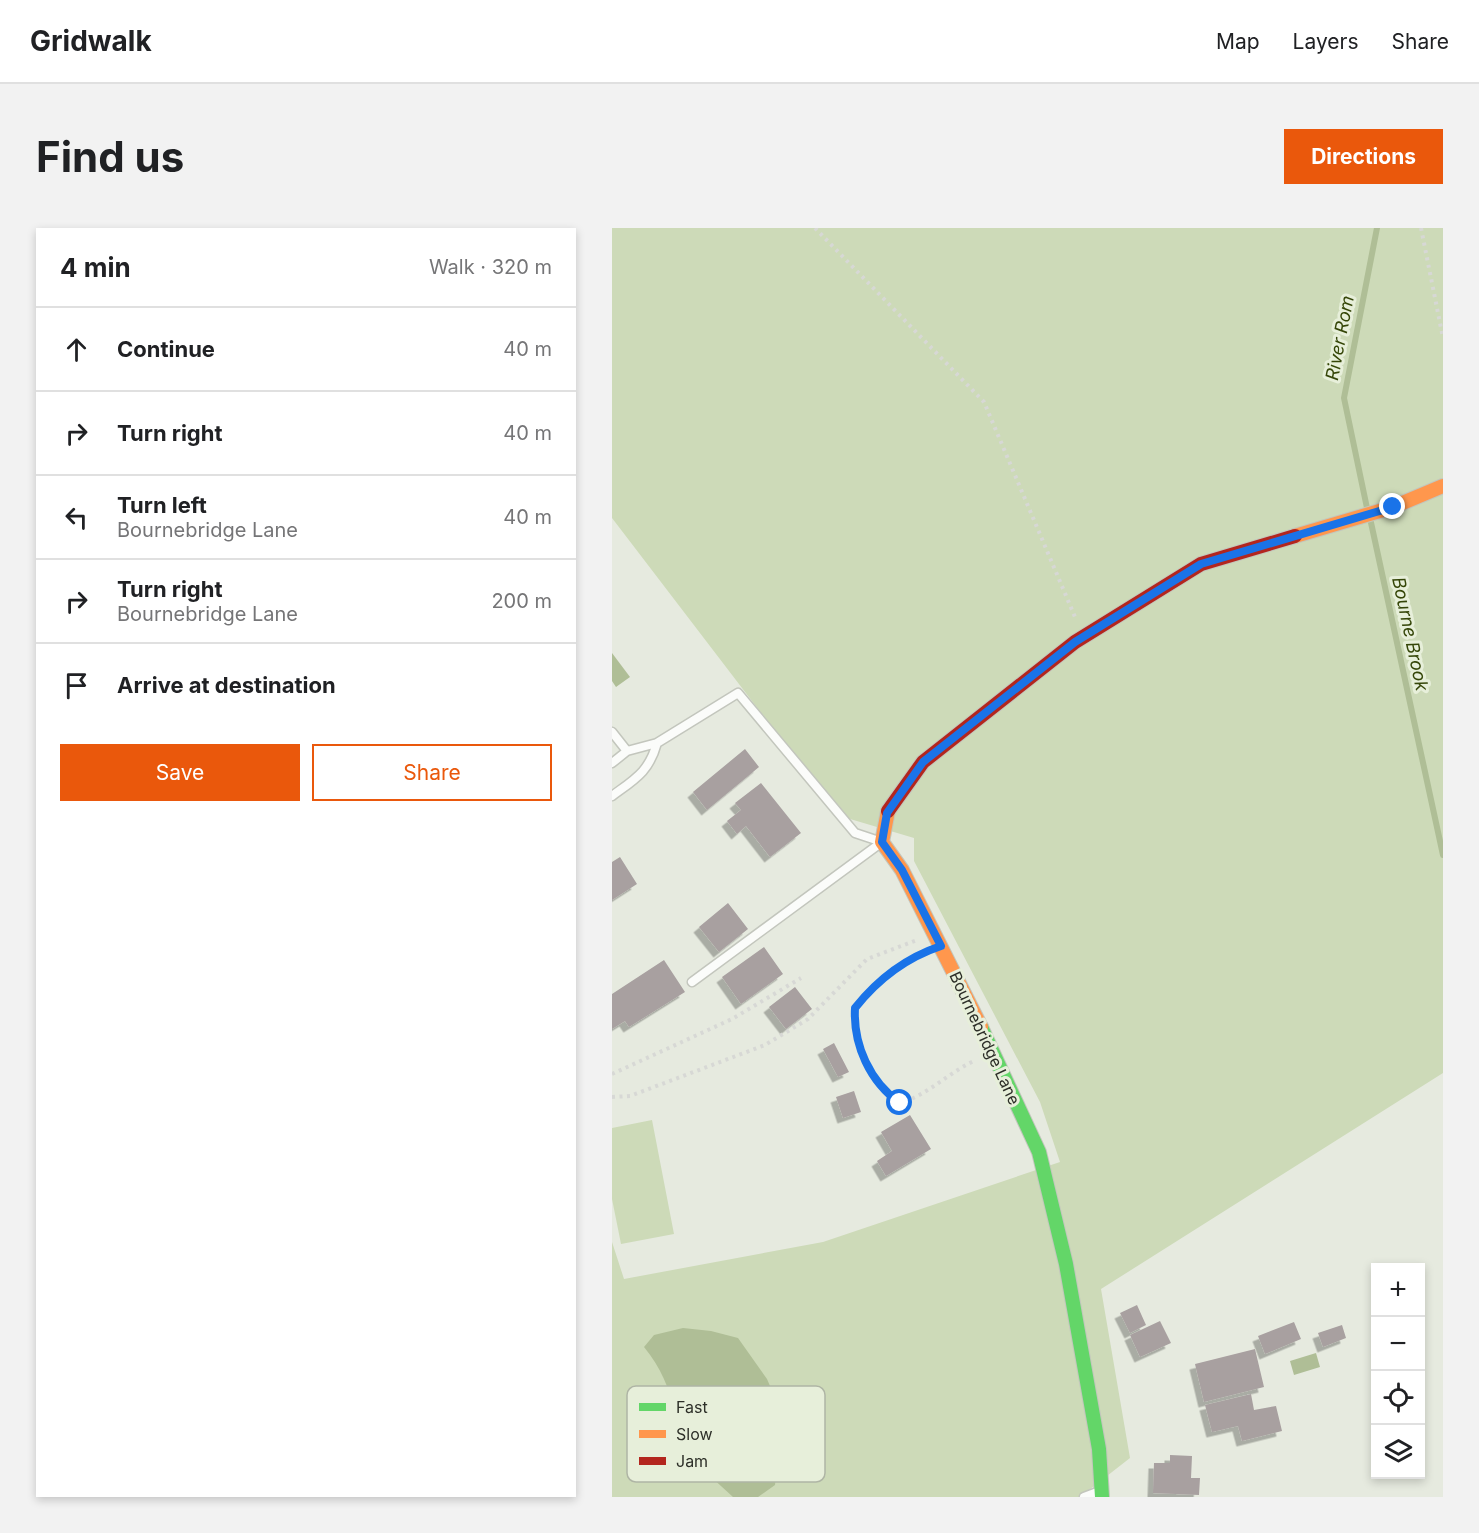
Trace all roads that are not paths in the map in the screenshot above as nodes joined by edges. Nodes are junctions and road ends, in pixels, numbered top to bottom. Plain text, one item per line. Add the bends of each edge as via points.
1 (1443, 486) edge
2 (612, 732) edge
3 (657, 743) junction
4 (627, 751) junction
5 (612, 763) edge
6 (612, 796) edge
7 (882, 842) junction
8 (692, 982) dead end
9 (1103, 1493) edge
10 (1084, 1497) edge

1 - 7 street via 1393,507 1201,564 1083,637 923,762 887,813
2 - 4 lane
3 - 4 lane
3 - 6 lane via 651,764
3 - 7 lane via 738,693 855,833
4 - 5 lane
7 - 8 lane
7 - 9 street, Bournebridge Lane via 902,870 941,946 1039,1152 1066,1264 1099,1449
9 - 10 lane

